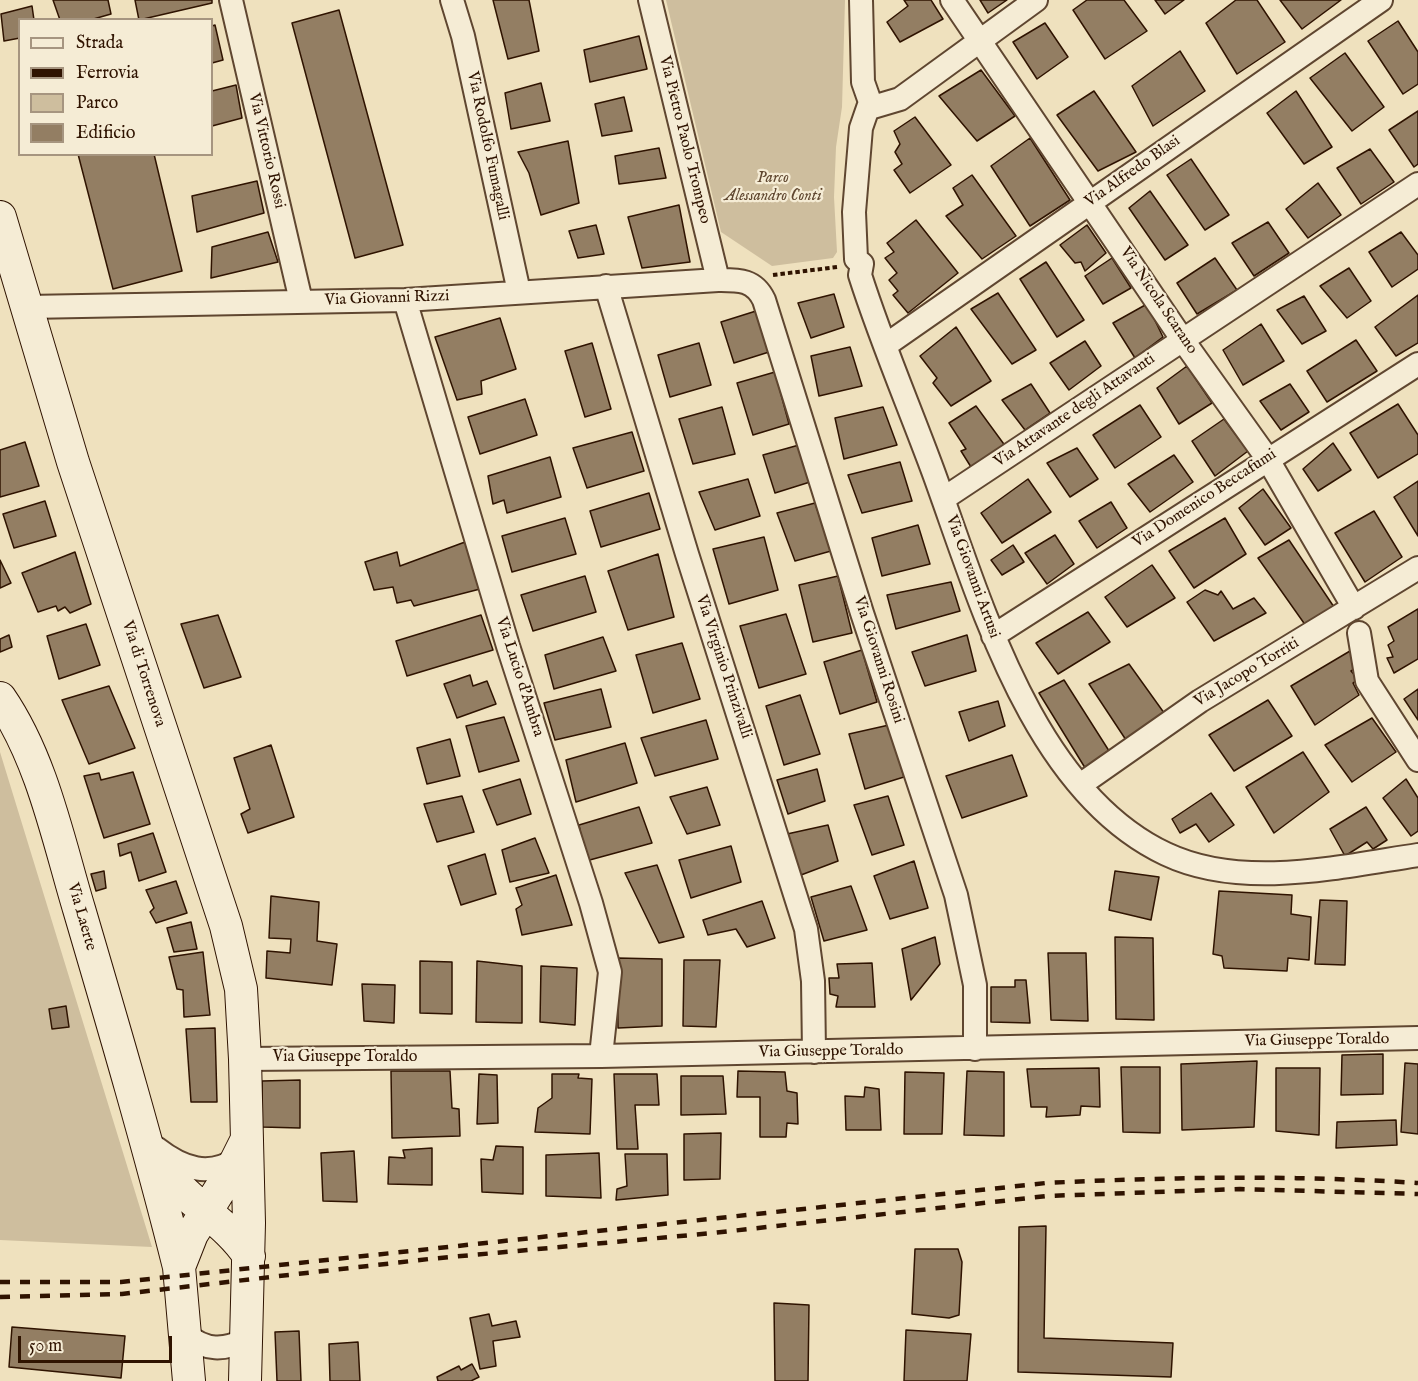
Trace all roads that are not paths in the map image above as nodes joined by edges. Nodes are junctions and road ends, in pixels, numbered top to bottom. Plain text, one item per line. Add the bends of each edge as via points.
1 (231, 0) edge
2 (452, 0) edge
3 (650, 0) edge
4 (861, 0) edge
5 (952, 0) edge
6 (1036, 0) edge
7 (1381, 0) edge
8 (978, 40) junction
9 (870, 102) junction
10 (1418, 184) edge
11 (1090, 202) junction
12 (0, 216) edge
13 (732, 281) junction
14 (606, 286) junction
15 (519, 292) junction
16 (405, 300) junction
17 (301, 301) junction
18 (28, 307) junction
19 (1182, 339) junction
20 (886, 345) junction
21 (1418, 364) edge
22 (1267, 459) junction
23 (943, 499) junction
24 (1418, 568) edge
25 (1354, 608) junction
26 (1359, 633) dead end
27 (993, 636) junction
28 (0, 698) edge
29 (1418, 760) edge
30 (1080, 785) junction
31 (1418, 855) edge
32 (1418, 1038) edge
33 (975, 1048) junction
34 (814, 1052) junction
35 (601, 1056) junction
36 (245, 1059) junction
37 (148, 1142) junction
38 (243, 1148) junction
39 (204, 1212) junction
40 (249, 1256) junction
41 (179, 1267) junction
42 (248, 1339) junction
43 (185, 1342) junction
44 (176, 1381) edge
45 (189, 1381) edge
46 (245, 1381) edge

1 - 17 street, Via Vittorio Rossi
2 - 15 street, Via Rodolfo Fumagalli
3 - 13 street, Via Pietro Paolo Trompeo
4 - 9 street via 862,82
5 - 8 street, Via Nicola Scarano
6 - 8 street
7 - 11 street, Via Alfredo Blasi
8 - 9 street via 900,99 873,107
8 - 11 street, Via Nicola Scarano
9 - 20 street, Via Giovanni Artusi via 861,128 854,212 856,259 861,264 860,275
10 - 19 street, Via Attavante degli Attavanti
11 - 19 street, Via Nicola Scarano
11 - 20 street, Via Alfredo Blasi
12 - 18 street, Via di Torrenova
13 - 14 street, Via Giovanni Rizzi
13 - 33 street, Via Giovanni Rosini via 758,290 764,300 956,895 975,986
14 - 15 street, Via Giovanni Rizzi
14 - 34 street, Via Virginio Prinzivalli via 806,929 813,981
15 - 16 street, Via Giovanni Rizzi
16 - 17 street, Via Giovanni Rizzi
16 - 35 street, Via Lucio d'Ambra via 610,972
17 - 18 street, Via Giovanni Rizzi
18 - 36 street, Via di Torrenova via 73,462 226,926 242,989
19 - 22 street, Via Nicola Scarano
19 - 23 street, Via Attavante degli Attavanti
20 - 23 street, Via Giovanni Artusi
21 - 22 street, Via Domenico Beccafumi
22 - 25 street, Via Nicola Scarano
22 - 27 street, Via Domenico Beccafumi
23 - 27 street, Via Giovanni Artusi
24 - 25 street, Via Jacopo Torriti
25 - 30 street, Via Jacopo Torriti via 1200,701
26 - 29 street via 1367,681
27 - 30 street, Via Giovanni Artusi via 1034,721
28 - 37 street, Via Laerte via 25,743 51,814
30 - 31 street, Via Giovanni Artusi via 1102,810 1138,838 1167,855 1209,867 1263,873 1314,871
32 - 33 street, Via Giuseppe Toraldo
33 - 34 street, Via Giuseppe Toraldo
34 - 35 street, Via Giuseppe Toraldo
35 - 36 street, Via Giuseppe Toraldo
36 - 38 street, Via di Torrenova
37 - 38 street via 177,1163 194,1169 221,1168
37 - 39 street via 169,1179
37 - 41 street
38 - 39 street
38 - 40 street, Via di Torrenova
39 - 40 street via 233,1233
39 - 41 street
40 - 42 street, Via di Torrenova
41 - 43 street
42 - 43 street via 216,1349
42 - 46 street, Via di Torrenova
43 - 44 street
43 - 45 street

